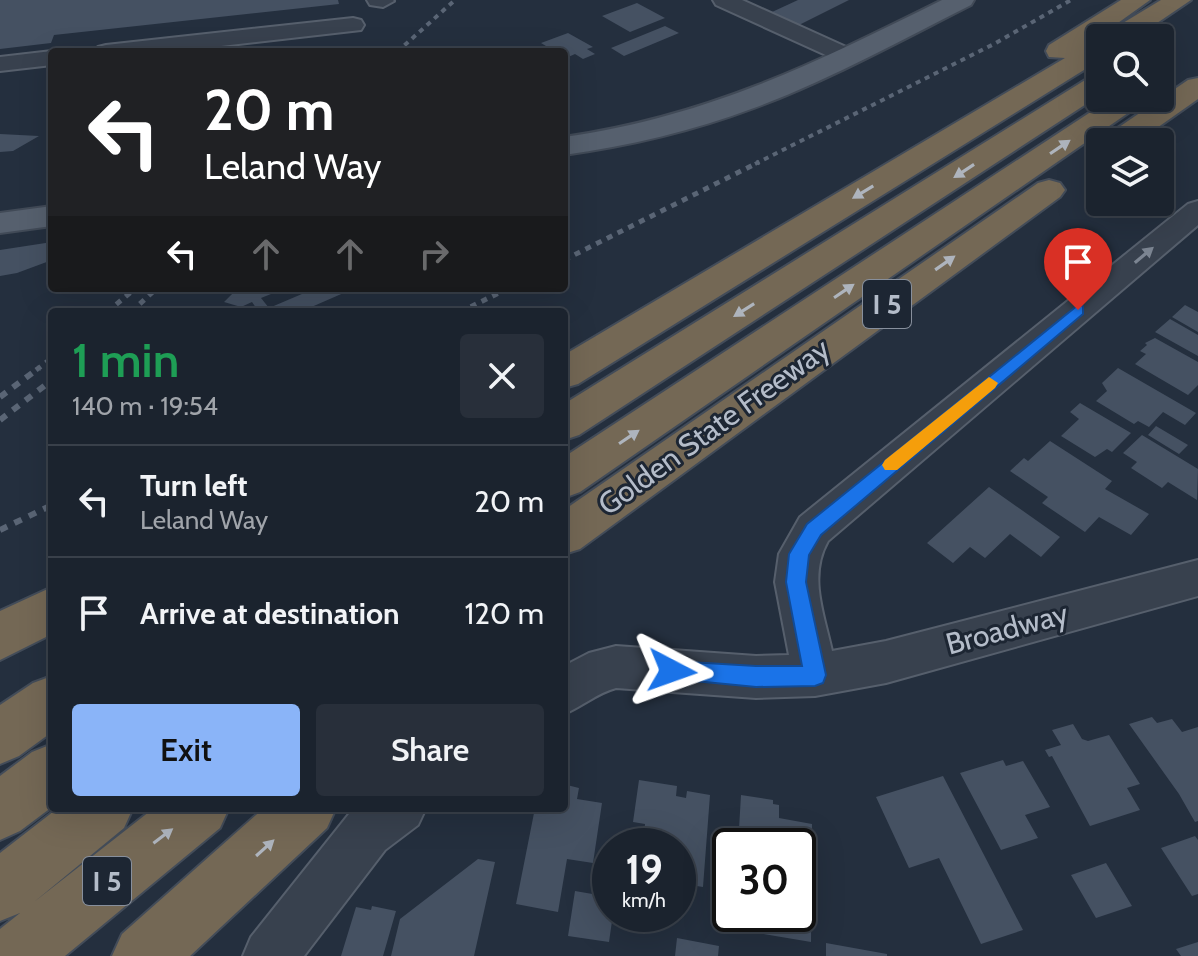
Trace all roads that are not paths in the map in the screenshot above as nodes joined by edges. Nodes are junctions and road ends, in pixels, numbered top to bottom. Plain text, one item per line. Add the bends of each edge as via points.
1 (724, 0) edge
2 (962, 0) edge
3 (1138, 0) edge
4 (1179, 0) edge
5 (1140, 24) edge
6 (353, 25) dead end
7 (146, 48) edge
8 (847, 56) junction
9 (1086, 56) edge
10 (48, 58) edge
11 (0, 64) edge
12 (792, 82) junction
13 (1198, 86) edge
14 (1086, 92) edge
15 (1110, 112) edge
16 (978, 122) junction
17 (1137, 128) edge
18 (568, 145) edge
19 (653, 158) dead end
20 (1086, 164) edge
21 (1198, 210) edge
22 (48, 217) edge
23 (0, 223) edge
24 (625, 336) junction
25 (568, 357) edge
26 (568, 372) edge
27 (568, 421) edge
28 (568, 477) edge
29 (568, 532) edge
30 (1198, 578) edge
31 (48, 611) edge
32 (0, 637) edge
33 (815, 675) junction
34 (568, 689) edge
35 (48, 704) edge
36 (0, 737) edge
37 (48, 775) edge
38 (0, 811) edge
39 (99, 812) edge
40 (195, 812) edge
41 (303, 812) edge
42 (395, 812) edge
43 (0, 891) edge
44 (16, 956) edge
45 (144, 956) edge
46 (270, 956) edge

1 - 8 street
2 - 8 main road
3 - 16 highway via 999,90
4 - 5 highway
6 - 7 street
8 - 12 main road
9 - 16 highway
10 - 11 street
12 - 18 main road via 697,118
12 - 19 main road via 800,95 735,128
13 - 17 highway
14 -> 27 highway
28 -> 15 highway
16 -> 24 highway
29 -> 20 highway, Golden State Freeway / I 5
33 -> 21 street via 796,582 799,554 814,529
22 - 23 main road
24 - 25 highway
24 - 26 highway
30 - 33 street, Broadway via 886,662
31 - 32 highway
33 - 34 street, Broadway via 756,677 616,667 589,674
35 - 36 highway
37 - 38 highway
39 - 43 highway
44 -> 40 highway, I 5
45 -> 41 highway
42 - 46 street via 367,832

